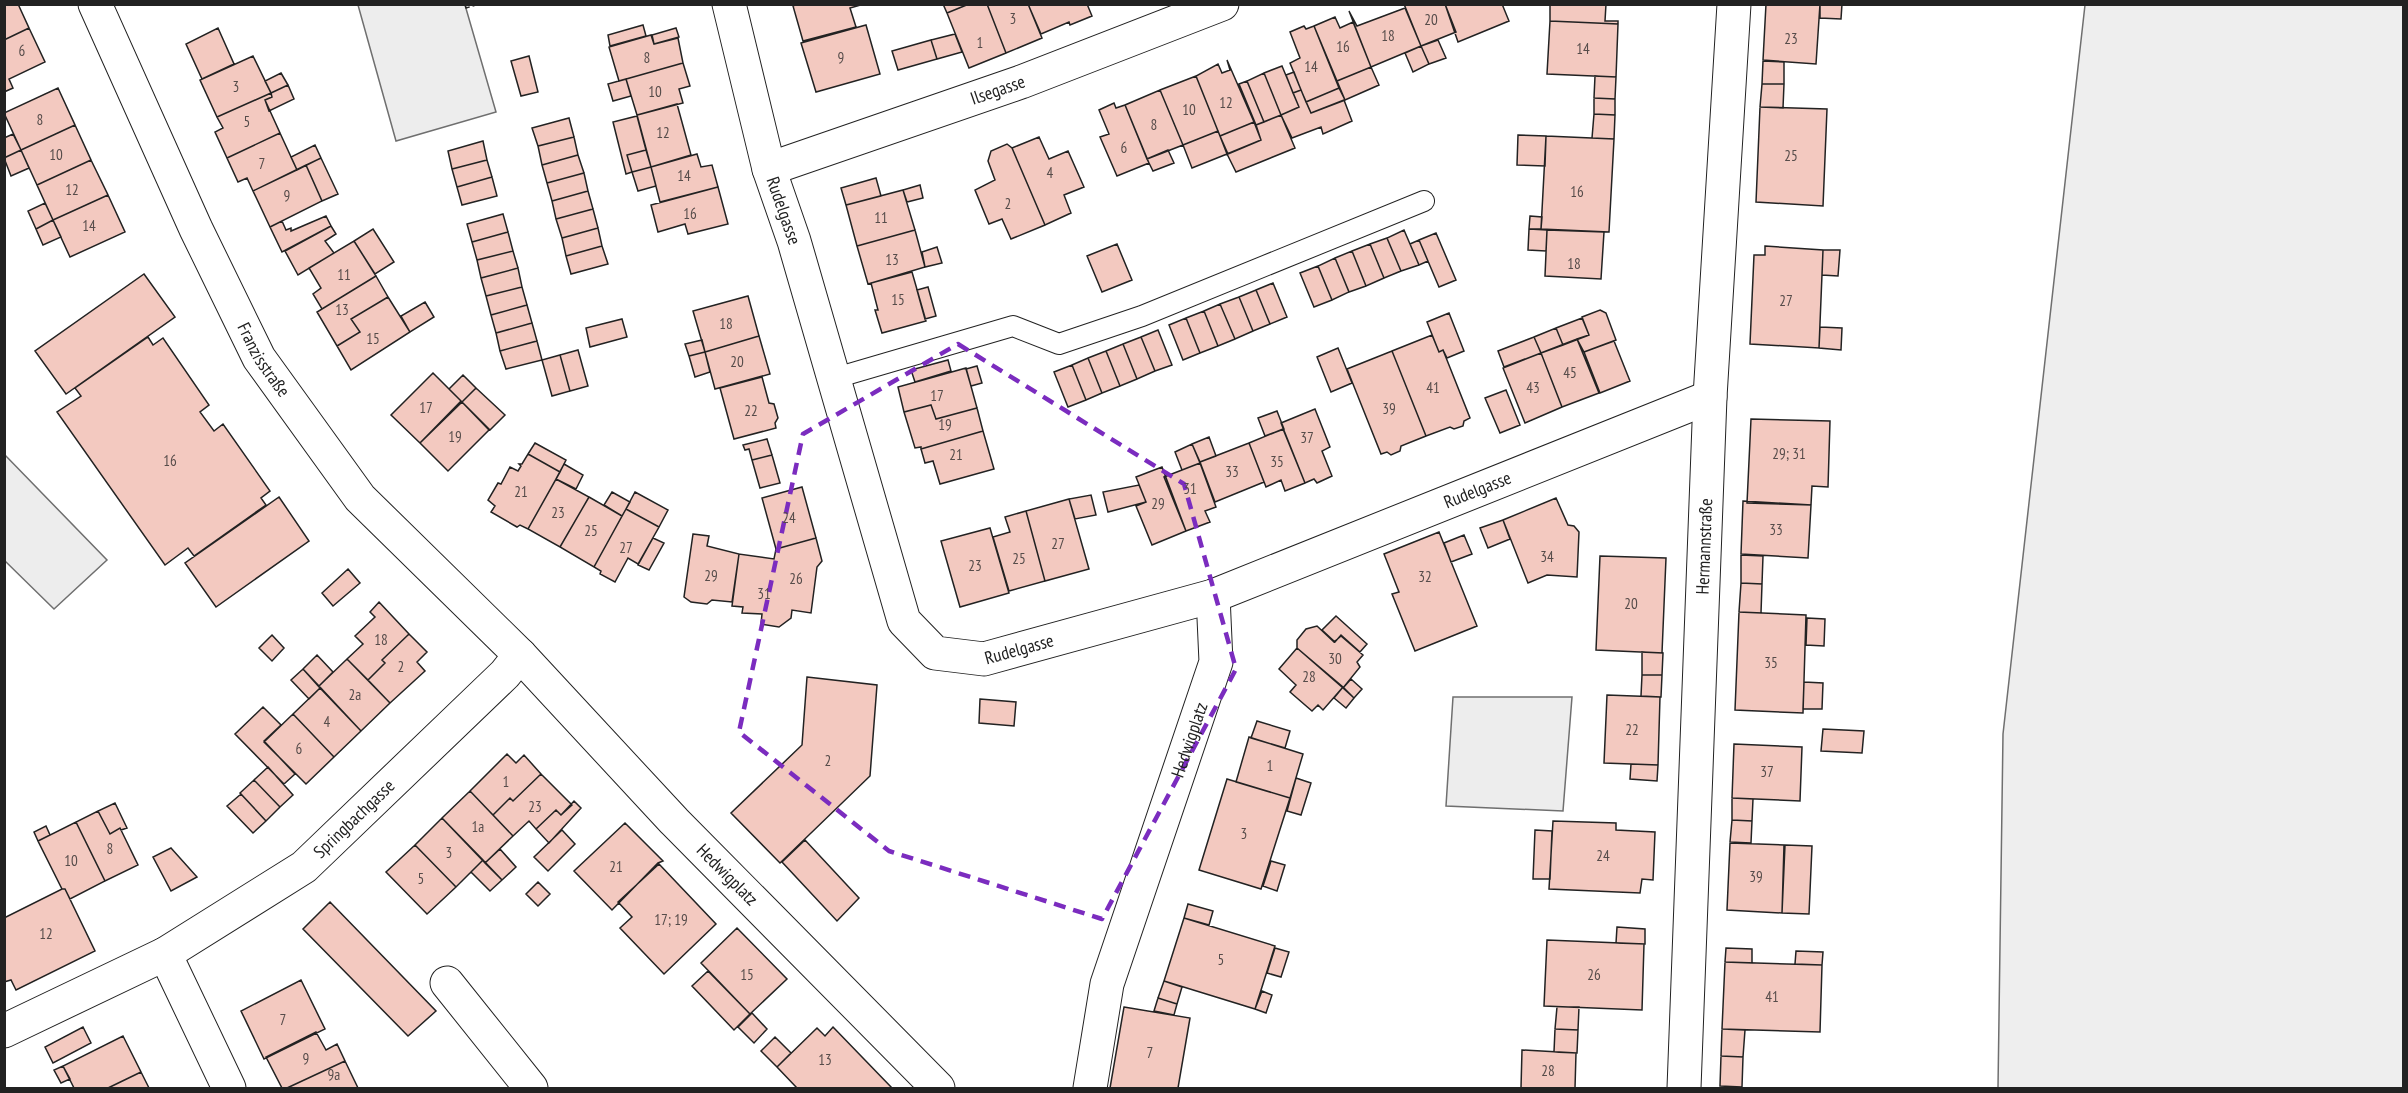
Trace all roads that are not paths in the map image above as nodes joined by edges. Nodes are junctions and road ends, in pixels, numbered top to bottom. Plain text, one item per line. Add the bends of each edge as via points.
1 (95, 4) edge
2 (729, 4) edge
3 (1222, 4) edge
4 (1734, 4) edge
5 (769, 170) junction
6 (1424, 201) dead end
7 (832, 379) junction
8 (1710, 397) junction
9 (1213, 596) junction
10 (520, 655) junction
11 (165, 954) junction
12 (447, 983) dead end
13 (4, 1031) edge
14 (229, 1089) edge
15 (531, 1089) edge
16 (939, 1089) edge
17 (1090, 1089) edge
18 (1683, 1089) edge

1 - 10 street, Franzisstraße via 259,358 360,498
2 - 5 street, Rudelgasse
3 - 5 street, Ilsegasse via 1021,82
4 - 8 street, Hermannstraße
5 - 7 street, Rudelgasse via 794,241
6 - 7 lane via 1142,316 1059,344 1013,326
7 - 9 street, Rudelgasse via 904,621 936,653 984,659
8 - 9 street, Rudelgasse
8 - 18 street, Hermannstraße
9 - 17 street, Hedwigplatz via 1216,662 1107,984
10 - 11 street, Springbachgasse via 505,674 304,867
10 - 16 street, Hedwigplatz via 674,821
11 - 13 street, Springbachgasse
11 - 14 street
12 - 15 street

